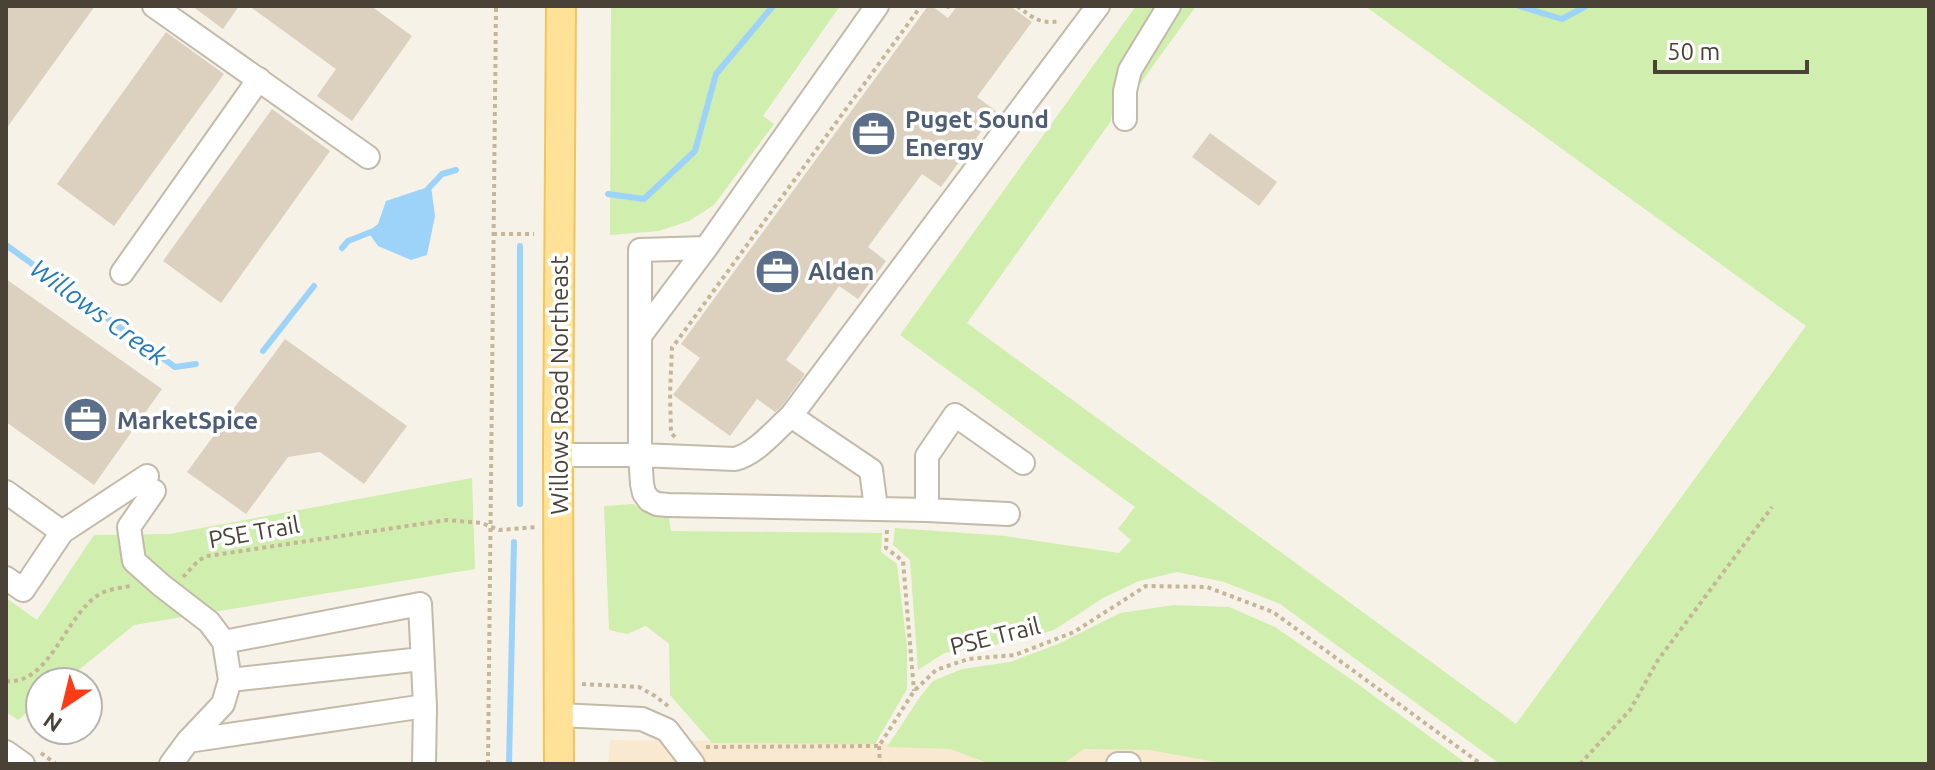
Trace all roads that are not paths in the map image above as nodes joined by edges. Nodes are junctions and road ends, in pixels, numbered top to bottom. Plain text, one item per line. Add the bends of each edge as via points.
1 (154, 6) edge
2 (561, 6) edge
3 (877, 6) edge
4 (1098, 6) edge
5 (1169, 6) edge
6 (259, 79) junction
7 (1125, 119) dead end
8 (368, 157) dead end
9 (706, 248) junction
10 (122, 273) dead end
11 (640, 336) junction
12 (791, 416) junction
13 (558, 455) junction
14 (640, 455) junction
15 (1023, 463) dead end
16 (6, 492) edge
17 (876, 508) junction
18 (927, 510) junction
19 (1008, 514) dead end
20 (62, 532) junction
21 (6, 578) edge
22 (224, 642) junction
23 (422, 659) junction
24 (230, 680) junction
25 (425, 706) junction
26 (559, 715) junction
27 (188, 741) junction
28 (6, 752) edge
29 (23, 764) edge
30 (171, 764) edge
31 (424, 764) edge
32 (559, 764) edge
33 (693, 764) edge
34 (1118, 764) edge
35 (1129, 764) edge

1 - 6 lane
2 - 13 main road, Willows Road Northeast
3 - 9 lane
4 - 12 lane
5 - 7 lane via 1130,70
6 - 8 lane
6 - 10 lane
9 - 11 lane
9 - 11 lane via 640,250
11 - 14 lane
12 - 14 lane via 735,459
12 - 17 lane via 871,470
13 - 14 lane
13 - 26 main road, Willows Road Northeast
14 - 17 lane via 644,493 657,504
15 - 18 lane via 955,415 927,456
16 - 20 lane
17 - 18 lane
18 - 19 lane
20 - 21 lane via 23,590
20 - 22 lane via 151,483 129,527 134,561 209,622
22 - 23 lane via 420,604
22 - 24 lane
23 - 24 lane
23 - 25 lane
24 - 27 lane via 223,704
25 - 27 lane
25 - 31 lane
26 - 32 main road, Willows Road Northeast
26 - 33 lane via 642,719 667,730
27 - 30 lane
28 - 29 lane
34 - 35 lane

